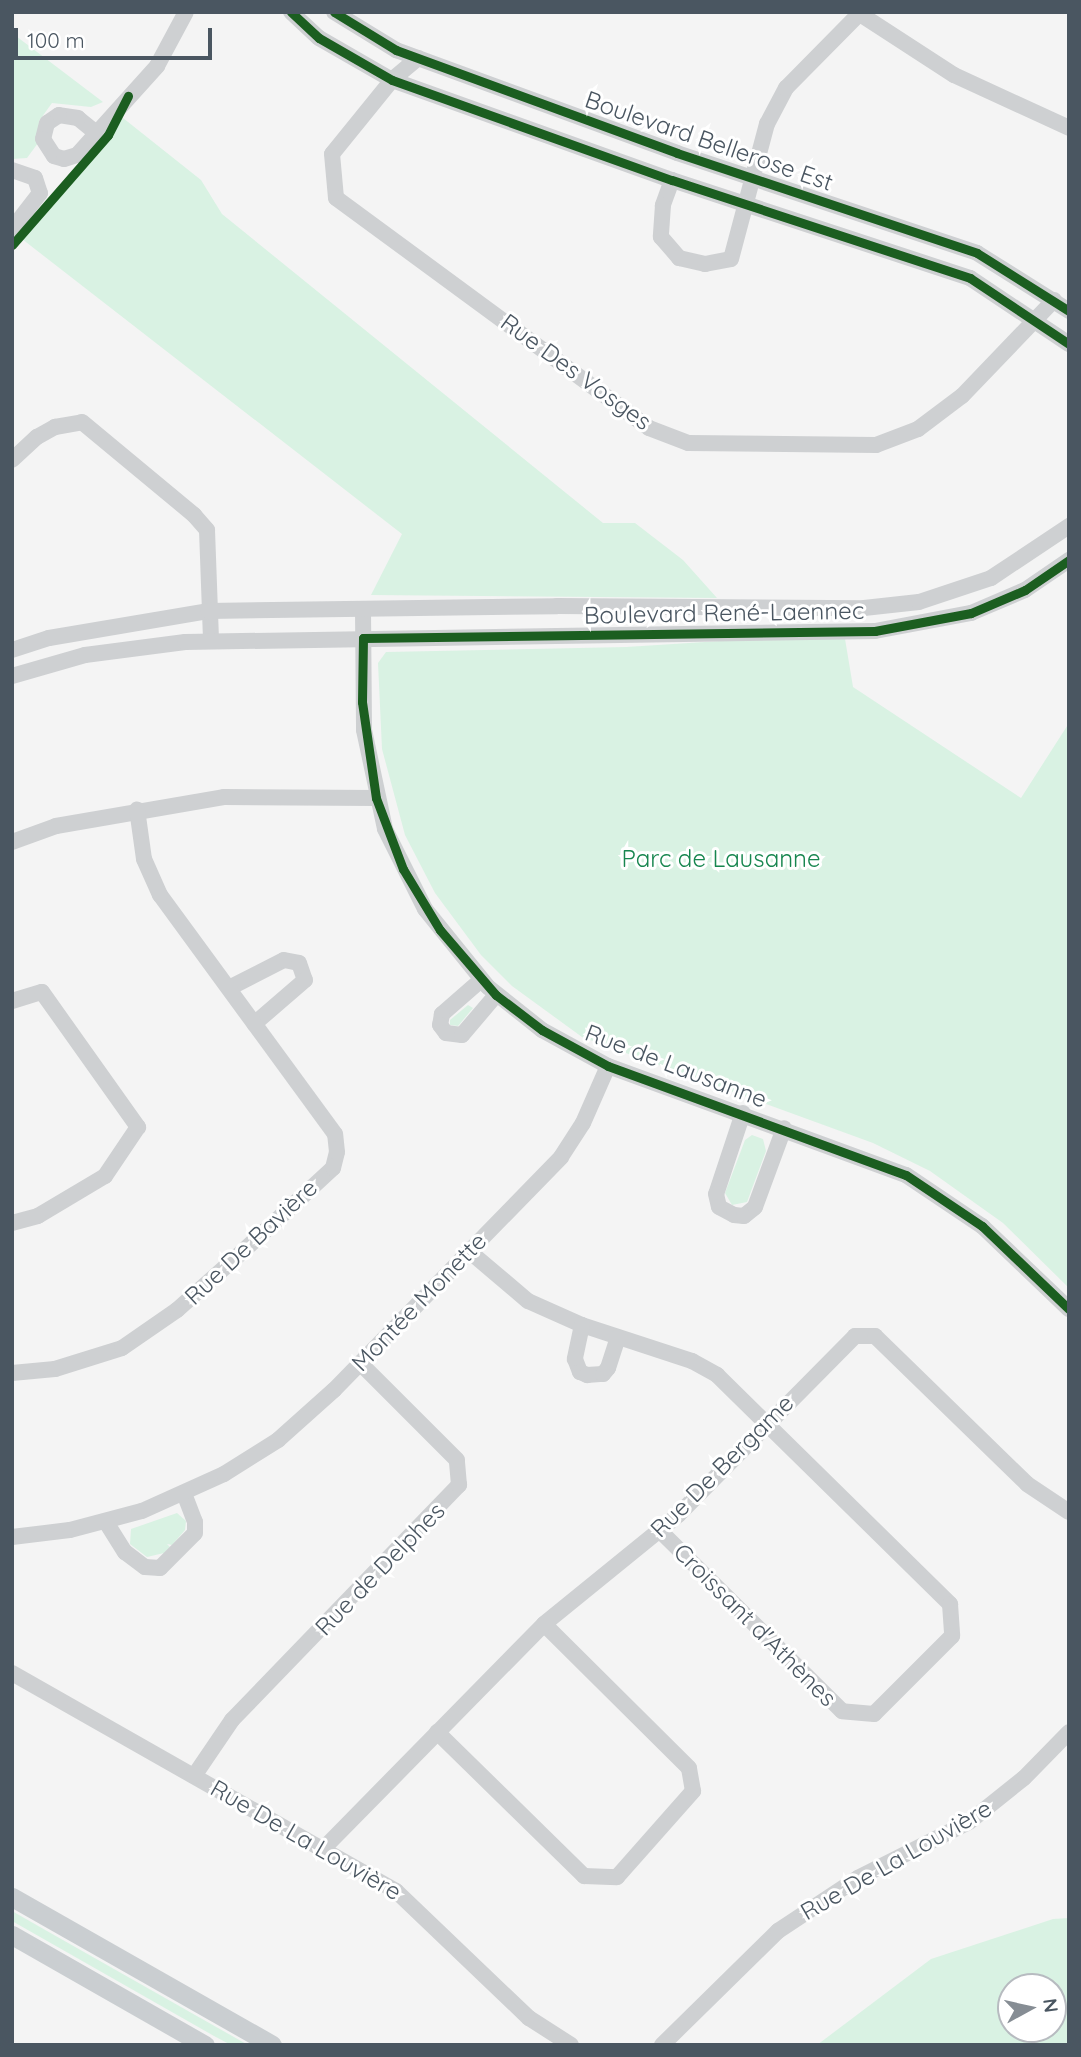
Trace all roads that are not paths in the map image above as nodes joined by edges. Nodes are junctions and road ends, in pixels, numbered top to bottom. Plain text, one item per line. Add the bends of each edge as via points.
1 (186, 12) edge
2 (290, 12) edge
3 (334, 12) edge
4 (860, 13) edge
5 (418, 58) junction
6 (392, 80) junction
7 (1069, 128) edge
8 (95, 132) dead end
9 (12, 170) edge
10 (753, 176) junction
11 (672, 180) junction
12 (745, 205) junction
13 (14, 223) edge
14 (1054, 300) junction
15 (1069, 311) edge
16 (1035, 320) junction
17 (1069, 344) edge
18 (12, 460) edge
19 (1069, 526) edge
20 (1069, 560) edge
21 (208, 611) junction
22 (363, 611) junction
23 (363, 638) junction
24 (211, 641) junction
25 (12, 650) edge
26 (12, 676) edge
27 (376, 798) junction
28 (137, 810) junction
29 (12, 842) edge
30 (481, 980) junction
31 (231, 987) junction
32 (496, 995) junction
33 (12, 1001) edge
34 (254, 1024) junction
35 (608, 1066) junction
36 (743, 1113) junction
37 (783, 1128) junction
38 (12, 1223) edge
39 (469, 1251) junction
40 (1069, 1309) edge
41 (582, 1325) junction
42 (618, 1338) junction
43 (360, 1363) junction
44 (12, 1373) edge
45 (766, 1423) junction
46 (184, 1494) junction
47 (1069, 1511) edge
48 (106, 1522) junction
49 (660, 1531) junction
50 (12, 1536) edge
51 (544, 1624) junction
52 (12, 1673) edge
53 (437, 1732) junction
54 (1066, 1741) edge
55 (194, 1776) junction
56 (323, 1849) junction
57 (12, 1897) edge
58 (12, 1935) edge
59 (205, 2045) edge
60 (272, 2045) edge
61 (571, 2045) edge
62 (662, 2045) edge

1 - 8 street via 157,66
2 - 6 street, Boulevard Bellerose Est via 319,38
3 - 5 street, Boulevard Bellerose Est via 396,50
4 - 7 street via 954,75
4 - 10 street via 786,88 767,124
5 - 6 street, Rue Des Vosges
5 - 10 street, Boulevard Bellerose Est
6 - 11 street, Boulevard Bellerose Est
6 - 16 street, Rue Des Vosges via 332,154 336,198 649,428 688,443 876,445 918,429 962,396
9 - 13 street via 34,178 40,194
10 - 12 street
10 - 14 street, Boulevard Bellerose Est via 978,253
11 - 12 street, Boulevard Bellerose Est
11 - 12 street, Boulevard Bellerose Est via 663,205 661,237 679,258 705,264 731,259
12 - 16 street, Boulevard Bellerose Est via 970,278
14 - 15 street, Boulevard Bellerose Est
14 - 16 street, Rue Des Vosges
16 - 17 street, Boulevard Bellerose Est
18 - 21 street via 55,427 82,422 93,428 207,530
19 - 22 street, Boulevard René-Laennec via 991,578 919,602 864,608 556,606
20 - 23 street, Boulevard René-Laennec via 1026,590 971,613 875,631
21 - 22 street, Boulevard René-Laennec
21 - 24 street
21 - 25 street, Boulevard René-Laennec via 49,638
22 - 23 street, Rue de Lausanne
23 - 24 street, Boulevard René-Laennec
23 - 27 street, Rue de Lausanne via 363,730
24 - 26 street, Boulevard René-Laennec via 85,655
27 - 28 street via 224,797
27 - 30 street, Rue de Lausanne via 399,860 425,909
28 - 29 street via 56,826
28 - 31 street, Rue De Bavière via 144,859 160,895
30 - 32 street, Rue de Lausanne
30 - 32 street via 442,1014 440,1025 446,1033 463,1035
31 - 34 street, Rue De Bavière
31 - 34 street via 284,960 299,963 305,980
32 - 35 street, Rue de Lausanne via 542,1030
33 - 38 street via 42,992 138,1127 106,1175 38,1216
34 - 44 street, Rue De Bavière via 335,1135 333,1168 177,1310 122,1348 55,1369
35 - 36 street, Rue de Lausanne
35 - 39 street, Montée Monette via 567,1149
36 - 37 street, Rue de Lausanne
36 - 37 street, Rue de Lausanne via 716,1194 717,1204 727,1213 744,1216 755,1207
37 - 40 street, Rue de Lausanne via 883,1165 934,1191 982,1226
39 - 41 street, Croissant d'Athènes via 518,1294
39 - 43 street, Montée Monette
41 - 42 street, Croissant d'Athènes
41 - 42 street via 575,1359 580,1372 587,1375 596,1376 608,1368
42 - 45 street, Croissant d'Athènes via 705,1367
43 - 46 street, Montée Monette via 278,1440
43 - 55 street, Rue de Delphes via 457,1460 459,1485 232,1720
45 - 47 street, Rue De Bergame via 848,1340 868,1334 881,1340 1027,1484
45 - 49 street, Rue De Bergame
45 - 49 street, Croissant d'Athènes via 950,1604 952,1636 874,1714 842,1712
46 - 48 street, Montée Monette
46 - 48 street via 195,1533 160,1568 145,1567 125,1552
48 - 50 street, Montée Monette
49 - 51 street, Rue De Bergame
51 - 53 street, Rue De Bergame
51 - 53 street via 689,1768 693,1791 617,1877 584,1876
52 - 55 street, Rue De La Louvière
53 - 56 street, Rue De Bergame
54 - 62 street, Rue De La Louvière via 969,1822 858,1878 778,1931
55 - 56 street, Rue De La Louvière
56 - 61 street, Rue De La Louvière via 406,1898 529,2018
57 - 60 main road
58 - 59 main road

